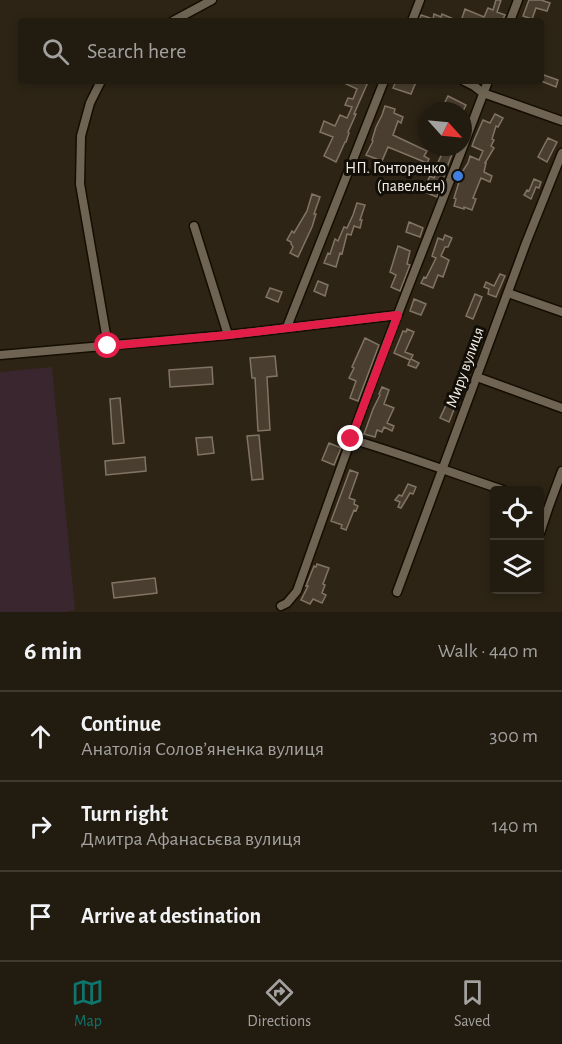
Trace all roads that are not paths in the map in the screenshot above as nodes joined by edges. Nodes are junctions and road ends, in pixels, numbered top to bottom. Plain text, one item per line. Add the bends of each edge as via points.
1 (212, 0) edge
2 (420, 0) edge
3 (518, 0) edge
4 (179, 18) edge
5 (413, 18) edge
6 (511, 18) edge
7 (100, 84) edge
8 (383, 84) edge
9 (470, 84) edge
10 (487, 84) edge
11 (483, 93) junction
12 (562, 121) edge
13 (562, 153) edge
14 (560, 168) edge
15 (194, 226) dead end
16 (507, 293) junction
17 (562, 312) edge
18 (398, 315) junction
19 (287, 327) junction
20 (228, 335) junction
21 (108, 346) junction
22 (0, 355) edge
23 (477, 377) junction
24 (562, 408) edge
25 (351, 439) junction
26 (442, 470) junction
27 (562, 471) edge
28 (491, 486) edge
29 (544, 505) edge
30 (397, 591) dead end
31 (281, 606) dead end

1 - 4 street
2 - 5 street
3 - 6 street
7 - 21 street via 81,136 80,184
8 - 19 street
9 - 11 street
10 - 11 street
11 - 12 street
11 - 18 street
13 - 14 street, Миру вулиця
14 - 16 street, Миру вулиця
15 - 20 street
16 - 17 street
16 - 23 street, Миру вулиця
18 - 19 street
18 - 25 street
19 - 20 street
20 - 21 street
21 - 22 street
23 - 24 street
23 - 26 street, Миру вулиця
25 - 26 street
25 - 31 street via 297,591
26 - 28 street
26 - 30 street, Миру вулиця
27 - 29 street

